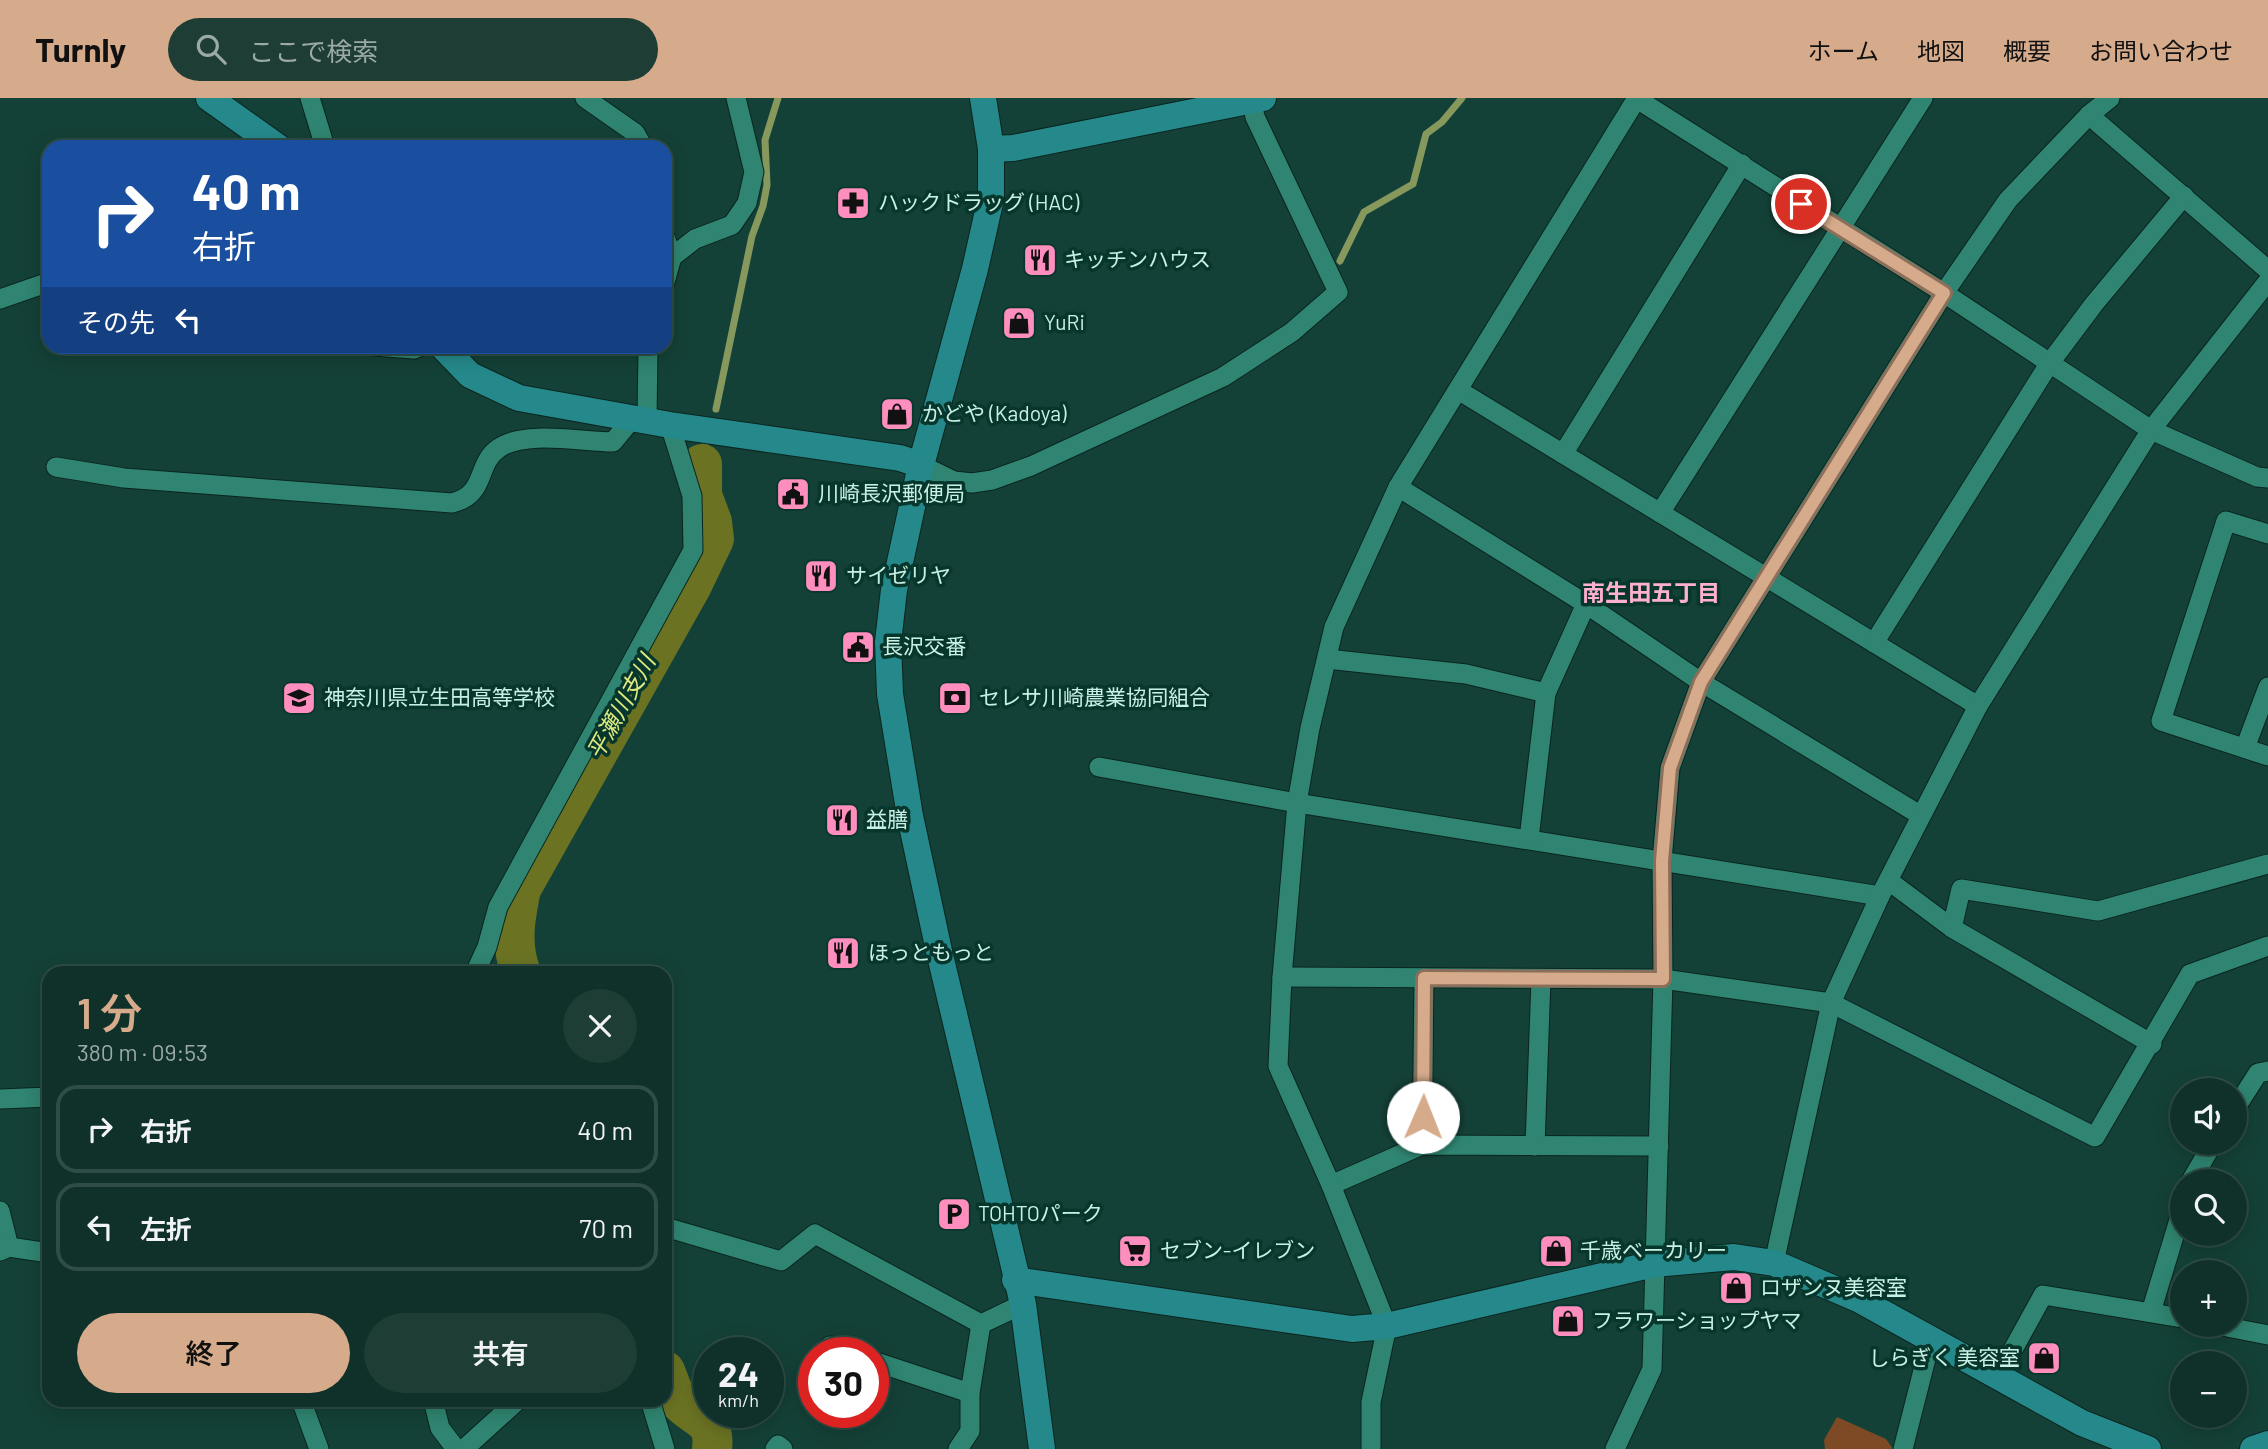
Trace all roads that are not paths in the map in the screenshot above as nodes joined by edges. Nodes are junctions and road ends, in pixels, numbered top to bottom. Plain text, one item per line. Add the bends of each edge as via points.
1 (209, 98) edge
2 (310, 98) edge
3 (585, 98) edge
4 (736, 98) edge
5 (983, 98) edge
6 (1637, 98) edge
7 (1923, 98) edge
8 (2110, 98) edge
9 (1256, 99) edge
10 (2089, 115) junction
11 (268, 140) edge
12 (323, 140) edge
13 (639, 140) edge
14 (991, 149) junction
15 (1742, 164) junction
16 (2184, 196) junction
17 (1841, 231) junction
18 (672, 257) edge
19 (2268, 270) edge
20 (2268, 281) edge
21 (42, 284) edge
22 (1944, 293) junction
23 (0, 299) edge
24 (450, 354) edge
25 (649, 354) edge
26 (2049, 364) junction
27 (1458, 390) junction
28 (659, 423) junction
29 (2151, 430) junction
30 (1563, 454) junction
31 (921, 465) junction
32 (57, 467) dead end
33 (2268, 478) edge
34 (1398, 487) junction
35 (1660, 513) junction
36 (2268, 534) edge
37 (1765, 577) junction
38 (1586, 604) junction
39 (1874, 643) junction
40 (1327, 659) junction
41 (1701, 682) junction
42 (2268, 687) edge
43 (1546, 693) junction
44 (1978, 706) junction
45 (2245, 748) junction
46 (2268, 756) edge
47 (1099, 766) dead end
48 (1297, 803) junction
49 (1920, 815) junction
50 (1529, 839) junction
51 (1662, 861) junction
52 (2268, 864) edge
53 (1884, 888) junction
54 (1952, 928) junction
55 (2268, 946) edge
56 (478, 966) edge
57 (1282, 977) junction
58 (1424, 978) junction
59 (1541, 979) junction
60 (1663, 979) junction
61 (1831, 1003) junction
62 (2152, 1044) junction
63 (2268, 1070) edge
64 (2247, 1090) edge
65 (42, 1097) edge
66 (0, 1099) edge
67 (1422, 1145) junction
68 (1535, 1146) junction
69 (1659, 1146) junction
70 (1331, 1185) junction
71 (0, 1211) edge
72 (672, 1229) edge
73 (2171, 1246) edge
74 (4, 1249) edge
75 (42, 1253) edge
76 (1774, 1263) junction
77 (1654, 1264) junction
78 (1019, 1292) junction
79 (2151, 1312) junction
80 (2170, 1316) edge
81 (982, 1324) junction
82 (1387, 1326) junction
83 (2247, 1331) edge
84 (2268, 1335) edge
85 (1931, 1339) junction
86 (889, 1366) edge
87 (1999, 1375) junction
88 (970, 1393) junction
89 (304, 1407) edge
90 (435, 1407) edge
91 (510, 1407) edge
92 (652, 1407) edge
93 (2268, 1444) edge
94 (319, 1449) edge
95 (456, 1449) edge
96 (464, 1449) edge
97 (665, 1449) edge
98 (775, 1449) edge
99 (783, 1449) edge
100 (958, 1449) edge
101 (1042, 1449) edge
102 (1371, 1449) edge
103 (1615, 1449) edge
104 (1903, 1449) edge
105 (2148, 1449) edge
106 (2253, 1449) edge

1 - 11 street
2 - 12 street
3 - 13 street
4 - 18 street via 754,172 747,203 732,225 695,239
5 - 14 street
6 - 15 street
6 - 27 street
7 - 17 street
8 - 10 street
9 - 14 street
9 - 31 street via 1255,117 1338,292 1292,332 1223,377 1031,466 972,483 954,481
10 - 16 street
10 - 22 street via 2008,200
14 - 31 street via 991,198 978,257
15 - 17 street
15 - 30 street
16 - 19 street
16 - 26 street
17 - 22 street
17 - 35 street
20 - 29 street
21 - 23 street
22 - 26 street
22 - 37 street
24 - 28 street via 470,375 506,394
25 - 28 street
26 - 29 street
26 - 39 street
27 - 30 street
27 - 34 street
28 - 31 street via 900,458
28 - 32 street via 613,442 538,438 511,442 497,449 477,488 465,500 452,503 124,478
28 - 56 street via 692,496 693,551 498,907
29 - 33 street via 2190,450
29 - 44 street
30 - 35 street
31 - 78 street via 894,590 888,642 890,694 939,951
34 - 38 street
34 - 40 street via 1334,627
35 - 37 street
36 - 45 street via 2226,521 2161,721
37 - 39 street
37 - 41 street
38 - 41 street
38 - 43 street
39 - 44 street
40 - 43 street via 1466,674
40 - 48 street
41 - 49 street
41 - 51 street via 1670,768
42 - 45 street
43 - 50 street
44 - 49 street
45 - 46 street
47 - 48 street
48 - 50 street
48 - 57 street
49 - 53 street
50 - 51 street
51 - 53 street
51 - 60 street
52 - 54 street via 2098,911 1961,889
53 - 54 street
53 - 61 street
54 - 62 street
55 - 62 street via 2190,974
57 - 58 street
57 - 70 street via 1279,1066
58 - 59 street
58 - 67 street
59 - 60 street
59 - 68 street
60 - 61 street
60 - 69 street
61 - 62 street via 2095,1137
61 - 76 street
63 - 64 street via 2258,1073
65 - 66 street
67 - 68 street
67 - 70 street
68 - 69 street
69 - 77 street
70 - 82 street
71 - 74 street
72 - 81 street via 781,1261 815,1234
73 - 79 street
74 - 75 street
76 - 77 street via 1734,1257
76 - 85 street via 1858,1299
77 - 82 street
77 - 103 street via 1652,1369
78 - 81 street
78 - 82 street via 1352,1329
78 - 101 street
79 - 80 street
79 - 87 street via 2043,1295
81 - 88 street
82 - 102 street via 1371,1402
83 - 84 street
85 - 87 street
85 - 104 street
86 - 88 street
87 - 105 street via 2082,1423
88 - 100 street via 970,1430
89 - 94 street
90 - 95 street via 440,1428
91 - 96 street
92 - 97 street
93 - 106 street
98 - 99 street via 778,1445

